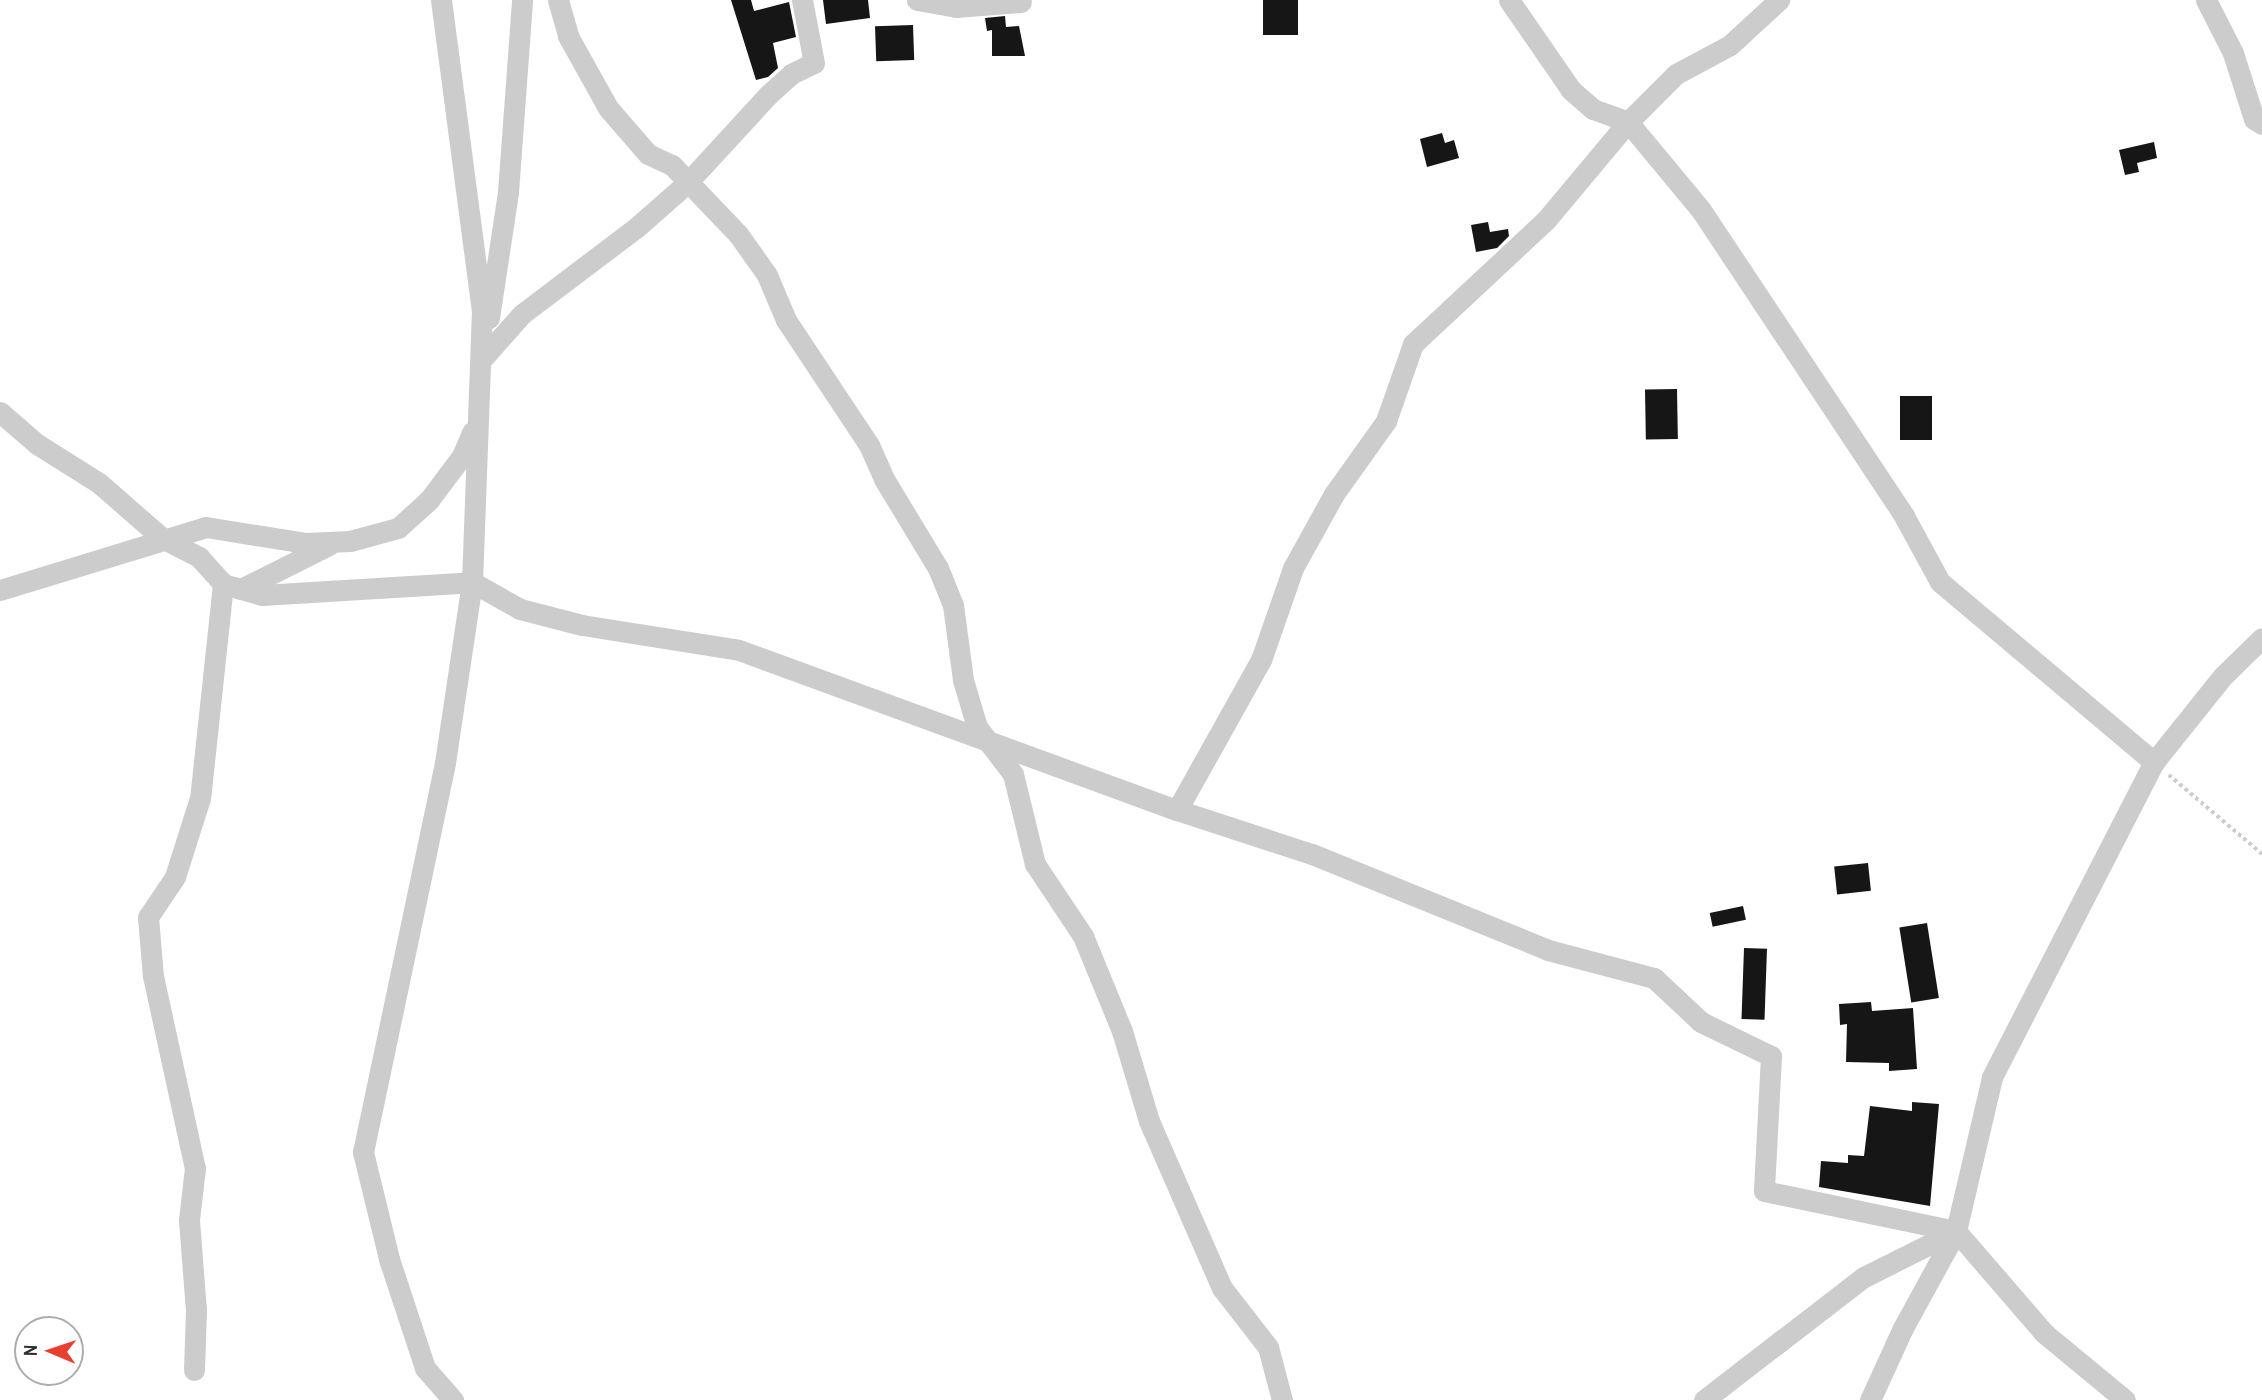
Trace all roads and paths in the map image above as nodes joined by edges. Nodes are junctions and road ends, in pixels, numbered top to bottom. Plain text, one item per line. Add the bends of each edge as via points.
1 (441, 0) edge
2 (522, 0) edge
3 (558, 0) edge
4 (802, 0) edge
5 (917, 0) edge
6 (1509, 0) edge
7 (1779, 0) edge
8 (2207, 0) edge
9 (1021, 2) dead end
10 (1628, 122) junction
11 (2262, 124) edge
12 (688, 182) junction
13 (482, 351) junction
14 (0, 412) edge
15 (479, 415) junction
16 (162, 538) junction
17 (334, 542) junction
18 (472, 582) junction
19 (232, 586) junction
20 (0, 590) edge
21 (2262, 638) edge
22 (994, 743) junction
23 (2154, 762) junction
24 (1177, 810) junction
25 (2262, 854) edge
26 (1956, 1231) junction
27 (194, 1370) dead end
28 (453, 1400) edge
29 (1282, 1400) edge
30 (1704, 1400) edge
31 (1870, 1400) edge
32 (2125, 1400) edge

1 - 13 street via 474,220
2 - 13 street via 509,192
3 - 12 street via 568,36 608,108 648,153 672,165
4 - 12 street via 814,63 791,74 768,95
5 - 9 street via 956,8
6 - 10 street via 1571,90 1593,109
7 - 10 street via 1730,45 1676,74
8 - 11 street via 2233,53 2253,119
10 - 23 street via 1701,210 1762,299 1904,516 1940,582
10 - 24 street via 1546,220 1413,344 1386,421 1334,494 1293,568 1261,660
12 - 13 street
12 - 22 street via 738,234 767,275 786,320 869,445 884,479 917,528 953,605 964,680 978,727
13 - 15 street
14 - 16 street via 37,444 99,483
15 - 17 street via 462,456 429,500 398,528
15 - 18 street
16 - 17 street via 206,527 305,543
16 - 19 street via 199,557
16 - 20 street
17 - 19 street
18 - 19 street via 261,595
18 - 22 street via 520,609 570,622 739,650
18 - 28 street via 445,762 363,1152 389,1259 425,1368
19 - 27 street via 200,799 175,877 148,917 153,976 195,1168 189,1220 196,1310
21 - 23 street via 2223,676
22 - 24 street
22 - 29 street via 1013,774 1035,864 1083,936 1122,1031 1149,1121 1222,1288 1268,1347
23 - 25 path
23 - 26 street via 1992,1077
24 - 26 street via 1312,854 1548,950 1654,978 1701,1022 1771,1056 1764,1191
26 - 30 street via 1864,1277
26 - 31 street
26 - 32 street via 2044,1333

